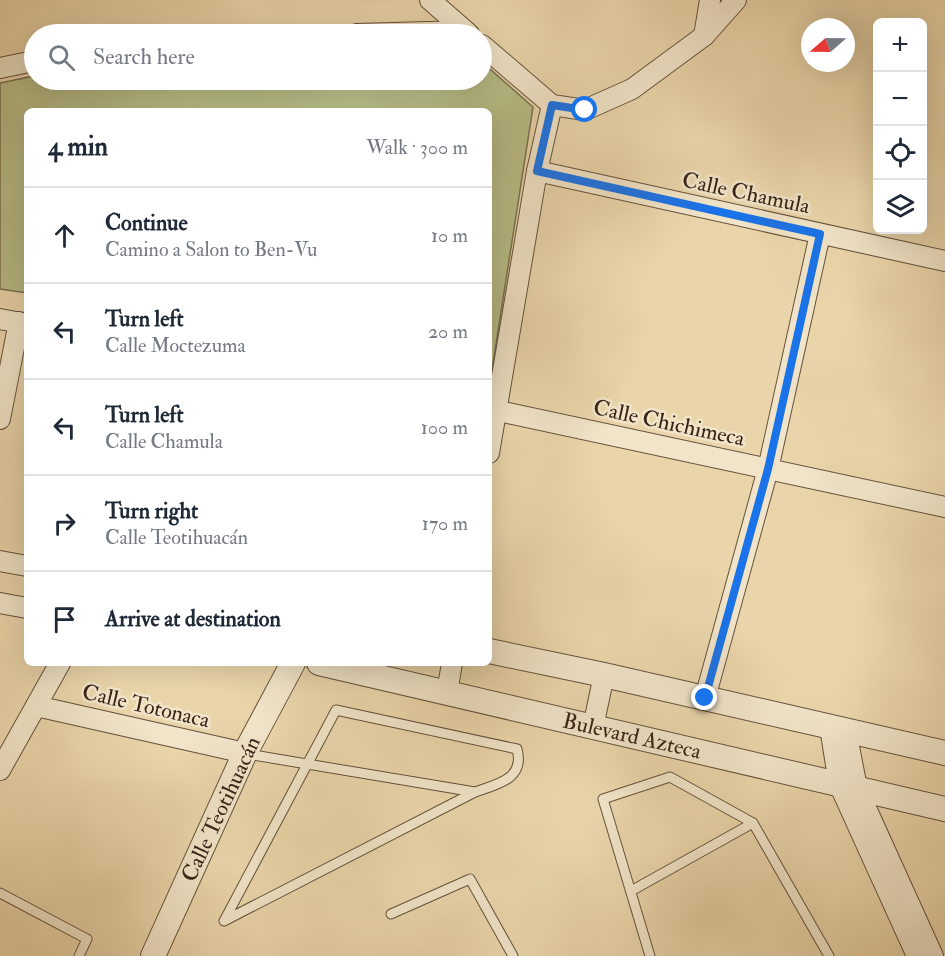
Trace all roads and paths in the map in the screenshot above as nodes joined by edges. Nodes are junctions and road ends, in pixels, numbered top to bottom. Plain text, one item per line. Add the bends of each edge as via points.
1 (430, 0) edge
2 (710, 0) edge
3 (736, 0) edge
4 (457, 24) edge
5 (704, 36) junction
6 (492, 54) edge
7 (24, 63) edge
8 (0, 68) edge
9 (552, 105) junction
10 (537, 171) junction
11 (820, 234) junction
12 (945, 261) edge
13 (15, 322) edge
14 (493, 410) edge
15 (0, 419) edge
16 (768, 469) junction
17 (945, 507) edge
18 (0, 561) edge
19 (24, 565) edge
20 (0, 603) edge
21 (24, 607) edge
22 (492, 652) edge
23 (58, 666) edge
24 (290, 666) edge
25 (332, 666) edge
26 (452, 666) edge
27 (604, 675) junction
28 (447, 693) junction
29 (705, 698) junction
30 (36, 706) junction
31 (593, 727) junction
32 (838, 729) junction
33 (245, 753) junction
34 (945, 753) edge
35 (306, 764) junction
36 (0, 770) edge
37 (848, 786) junction
38 (475, 792) junction
39 (945, 809) edge
40 (753, 823) junction
41 (631, 891) junction
42 (0, 893) edge
43 (391, 914) dead end
44 (79, 956) edge
45 (153, 956) edge
46 (513, 956) edge
47 (650, 956) edge
48 (829, 956) edge
49 (917, 956) edge
50 (933, 956) edge

1 - 4 street
2 - 5 street
3 - 5 street
5 - 9 street via 632,89 585,110
6 - 9 street
7 - 8 street
9 - 10 street
10 - 11 street, Calle Chamula
10 - 14 street
11 - 12 street, Calle Chamula
11 - 16 street
13 - 15 street
14 - 16 street, Calle Chichimeca
16 - 17 street, Calle Chichimeca
16 - 29 street
18 - 19 street
20 - 21 street
22 - 27 street
23 - 30 street
24 - 33 street, Calle Teotihuacán
25 - 28 street, Bulevard Azteca
26 - 28 street
27 - 29 street
27 - 31 street
28 - 31 street, Bulevard Azteca
29 - 32 street
30 - 33 street, Calle Totonaca
30 - 36 street
31 - 37 street, Bulevard Azteca
32 - 34 street
32 - 37 street
33 - 35 lane
33 - 45 street, Calle Teotihuacán
35 - 38 lane
35 - 38 lane via 336,710 517,749 520,761 515,772 504,782
35 - 38 lane via 224,921
37 - 39 street, Bulevard Azteca
37 - 49 street
37 - 50 street
40 - 41 lane
40 - 41 lane via 670,777 603,799
40 - 48 lane
41 - 47 lane
42 - 44 lane via 87,939
43 - 46 lane via 470,879

